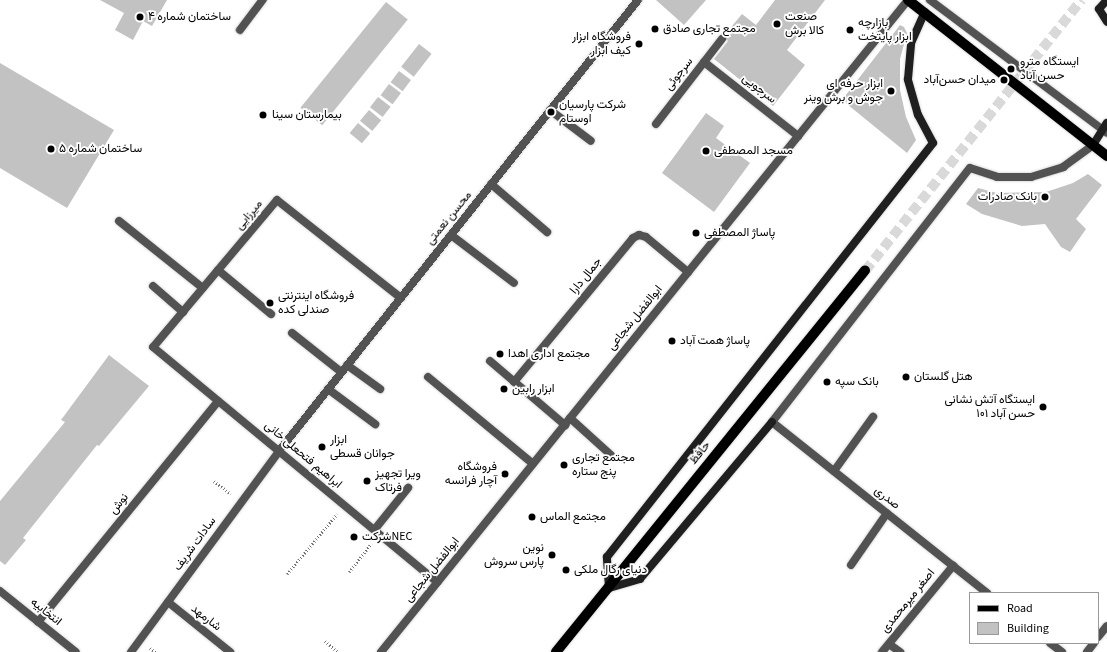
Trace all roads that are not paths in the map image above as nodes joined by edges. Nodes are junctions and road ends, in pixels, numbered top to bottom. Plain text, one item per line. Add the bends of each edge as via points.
1 (264, 0) edge
2 (638, 0) edge
3 (908, 0) edge
4 (930, 0) edge
5 (936, 0) edge
6 (1107, 0) edge
7 (926, 12) junction
8 (1107, 22) edge
9 (240, 30) dead end
10 (722, 39) dead end
11 (704, 62) junction
12 (550, 110) junction
13 (656, 124) dead end
14 (1106, 129) edge
15 (798, 136) junction
16 (591, 141) dead end
17 (1093, 144) junction
18 (1107, 156) edge
19 (491, 184) junction
20 (119, 221) dead end
21 (548, 232) dead end
22 (451, 235) junction
23 (218, 270) junction
24 (864, 271) tunnel mouth
25 (688, 272) junction
26 (514, 283) dead end
27 (153, 286) dead end
28 (203, 288) junction
29 (401, 298) junction
30 (183, 312) junction
31 (272, 314) dead end
32 (292, 333) dead end
33 (153, 347) joint
34 (490, 361) dead end
35 (347, 365) junction
36 (341, 372) junction
37 (428, 377) dead end
38 (514, 382) junction
39 (328, 389) junction
40 (380, 389) dead end
41 (218, 401) junction
42 (873, 417) dead end
43 (567, 421) junction
44 (772, 422) junction
45 (375, 424) dead end
46 (279, 451) junction
47 (611, 455) dead end
48 (533, 464) junction
49 (834, 471) junction
50 (408, 488) dead end
51 (887, 513) junction
52 (377, 531) junction
53 (851, 565) dead end
54 (953, 566) junction
55 (437, 582) junction
56 (609, 588) junction
57 (0, 591) edge
58 (986, 592) edge
59 (168, 602) junction
60 (38, 622) junction
61 (1107, 626) edge
62 (1099, 636) edge
63 (889, 644) junction
64 (1051, 644) edge
65 (1093, 644) edge
66 (76, 652) edge
67 (131, 652) edge
68 (230, 652) edge
69 (381, 652) edge
70 (556, 652) edge
71 (882, 652) edge
72 (900, 652) edge
73 (1062, 652) edge
74 (1087, 652) edge

1 - 9 street
2 - 12 street, محسن نعمتی
3 - 7 main road
3 - 15 street, ابوالفضل شجاعی
4 - 14 street
5 - 7 street
6 - 8 main road via 1099,9
7 - 17 main road
7 - 56 main road via 912,43 908,79 918,115 933,143 607,557
10 - 11 street, سرجوئی
11 - 13 street, سرجوئی
11 - 15 street, سرجویی
12 - 16 street
12 - 19 street, محسن نعمتی
14 - 17 main road
15 - 25 street, ابوالفضل شجاعی
17 - 18 main road
17 - 44 street via 1063,167 1031,177 997,177 970,168
19 - 21 street
19 - 22 street, محسن نعمتی
20 - 28 street
22 - 26 street
22 - 29 street, محسن نعمتی
23 - 28 street, میرزایی
23 - 29 street, میرزایی via 277,200
23 - 31 street
24 - 56 main road, حافظ
25 - 38 street, جمال دارا via 646,237 639,235 633,238
25 - 43 street, ابوالفضل شجاعی
27 - 30 street
28 - 30 street, میرزایی
29 - 35 street, محسن نعمتی
30 - 33 street, میرزایی
32 - 36 street
33 - 41 street, ابراهیم فتحعلی خانی
34 - 38 street
35 - 36 street, محسن نعمتی
35 - 40 street
36 - 39 street, محسن نعمتی
37 - 48 street
38 - 43 street
39 - 45 street
39 - 46 street, محسن نعمتی
41 - 46 street, ابراهیم فتحعلی خانی
41 - 60 street, نوش
42 - 49 street
43 - 47 street
43 - 48 street, ابوالفضل شجاعی
44 - 49 street, صدری
44 - 56 main road via 640,579
46 - 52 street, ابراهیم فتحعلی خانی
46 - 59 street, سادات شریف
48 - 55 street, ابوالفضل شجاعی
49 - 51 street, صدری
50 - 52 street
51 - 53 street
51 - 54 street, صدری
52 - 55 street, ابراهیم فتحعلی خانی
54 - 58 street, صدری
54 - 63 street, اصغر میرمحمدی
55 - 69 street, ابوالفضل شجاعی
56 - 70 main road, حافظ
57 - 60 street, انتخابیه
59 - 67 street, سادات شریف
59 - 68 street, شارمهد
60 - 66 street, انتخابیه
61 - 62 street
63 - 71 street, اصغر میرمحمدی
63 - 72 street
64 - 73 street
65 - 74 street

